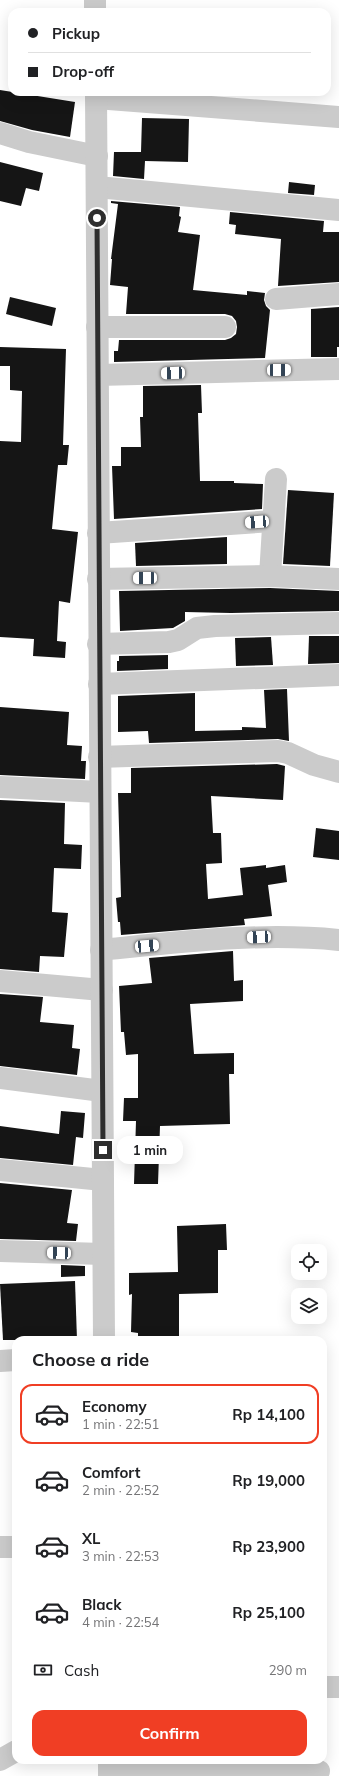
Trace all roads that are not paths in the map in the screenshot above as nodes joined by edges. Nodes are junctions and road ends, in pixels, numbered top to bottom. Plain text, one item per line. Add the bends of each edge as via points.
1 (96, 96) edge
2 (107, 96) edge
3 (339, 117) edge
4 (0, 134) edge
5 (97, 156) junction
6 (97, 187) junction
7 (339, 210) edge
8 (339, 294) edge
9 (276, 299) dead end
10 (97, 327) junction
11 (225, 327) dead end
12 (339, 369) edge
13 (98, 375) junction
14 (276, 479) dead end
15 (273, 521) junction
16 (98, 533) junction
17 (270, 576) junction
18 (98, 579) junction
19 (339, 579) edge
20 (339, 622) edge
21 (98, 644) junction
22 (339, 675) edge
23 (99, 684) junction
24 (99, 757) junction
25 (339, 772) edge
26 (0, 787) edge
27 (100, 792) junction
28 (339, 940) edge
29 (101, 950) junction
30 (0, 981) edge
31 (102, 990) junction
32 (0, 1078) edge
33 (102, 1091) junction
34 (0, 1170) edge
35 (103, 1180) junction
36 (0, 1251) edge
37 (103, 1254) junction
38 (104, 1336) edge
39 (12, 1360) edge
40 (0, 1361) edge
41 (0, 1547) edge
42 (12, 1547) edge
43 (327, 1687) edge
44 (339, 1687) edge
45 (12, 1753) edge
46 (0, 1760) edge
47 (109, 1770) edge
48 (319, 1771) dead end

1 - 5 street
2 - 3 street
4 - 5 street
5 - 6 street
6 - 7 street
6 - 10 street
8 - 9 street
10 - 11 street
10 - 13 street
12 - 13 street
13 - 16 street
14 - 15 street
15 - 16 street
15 - 17 street
16 - 18 street
17 - 18 street
17 - 19 street
18 - 21 street
20 - 21 street via 216,626 197,628 178,640 169,642
21 - 23 street
22 - 23 street
23 - 24 street
24 - 25 street via 278,751
24 - 27 street
26 - 27 street
27 - 29 street
28 - 29 street via 313,937 259,937
29 - 31 street
30 - 31 street
31 - 33 street
32 - 33 street
33 - 35 street
34 - 35 street
35 - 37 street
36 - 37 street
37 - 38 street
39 - 40 street
41 - 42 street
43 - 44 street
45 - 46 street
47 - 48 street

